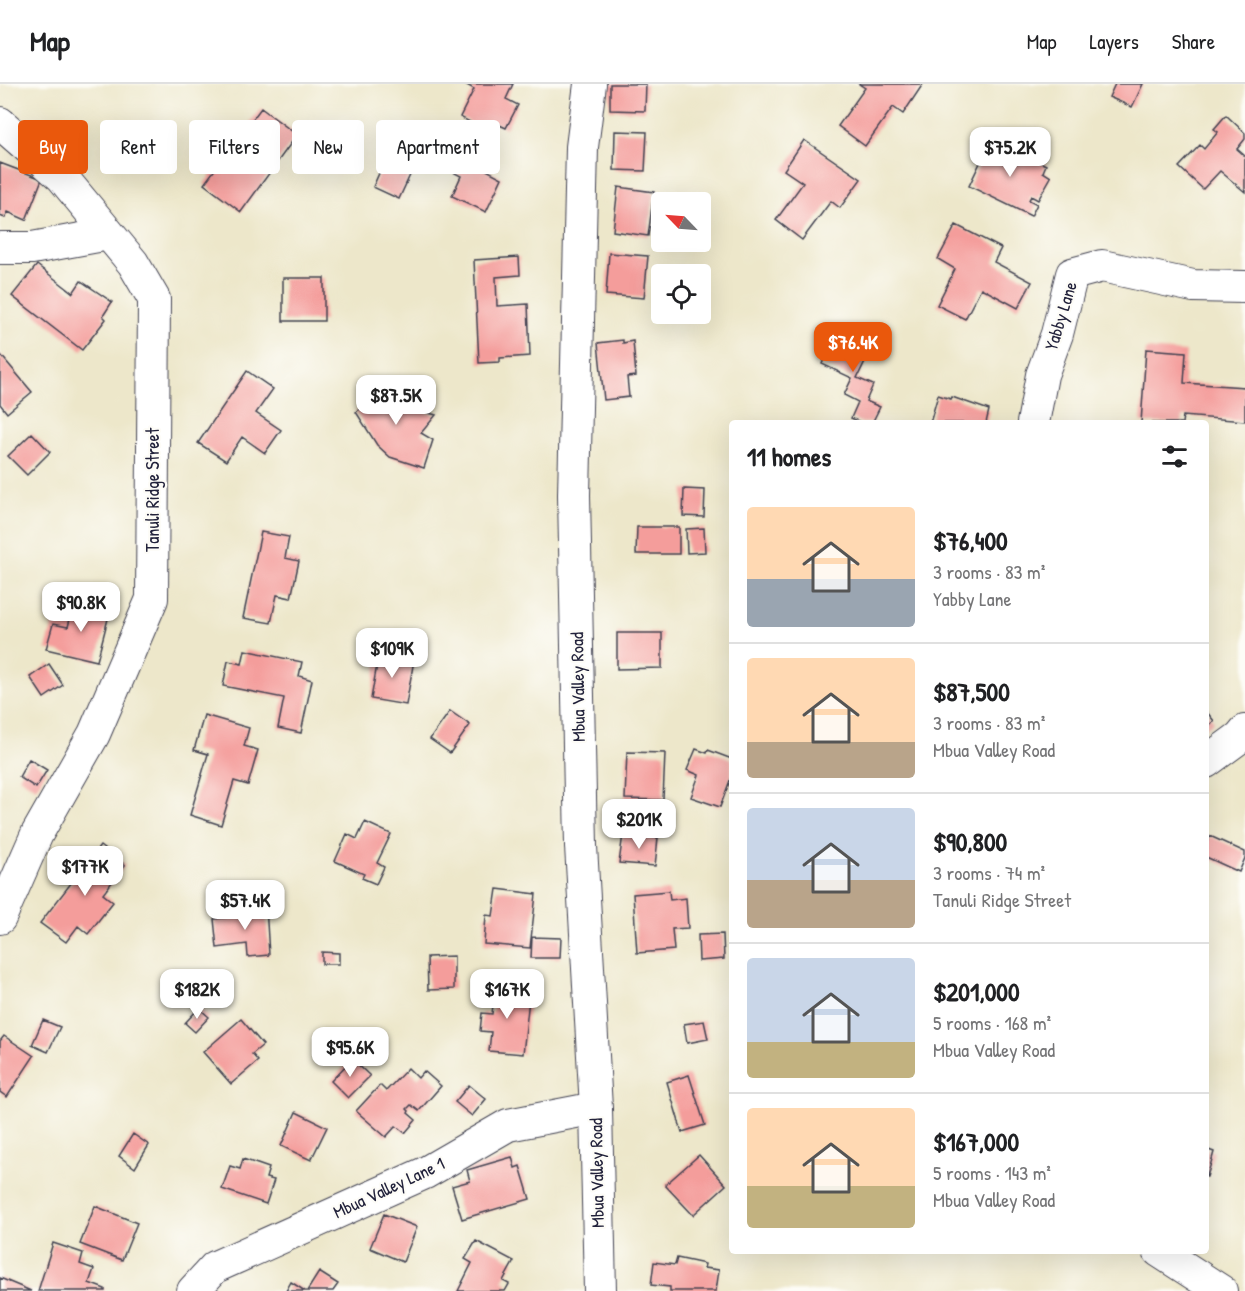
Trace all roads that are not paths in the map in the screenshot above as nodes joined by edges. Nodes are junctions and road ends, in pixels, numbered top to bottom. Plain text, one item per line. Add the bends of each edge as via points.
1 (590, 84) edge
2 (0, 123) edge
3 (109, 234) junction
4 (0, 248) edge
5 (1245, 287) edge
6 (1034, 420) edge
7 (1245, 731) edge
8 (1209, 760) edge
9 (0, 918) edge
10 (596, 1108) junction
11 (1164, 1254) edge
12 (193, 1291) edge
13 (600, 1291) edge
14 (1221, 1291) edge

1 - 10 street, Mbua Valley Road via 582,147 574,495 581,846
2 - 3 street, Tanuli Ridge Street via 62,177
3 - 4 street via 32,248
3 - 9 street, Tanuli Ridge Street via 154,298 152,599 94,734 37,834
5 - 6 street, Yabby Lane via 1193,285 1102,266 1072,274 1042,375
7 - 8 street
10 - 12 street, Mbua Valley Lane 1 via 508,1125 425,1173 215,1267
10 - 13 street, Mbua Valley Road
11 - 14 street

